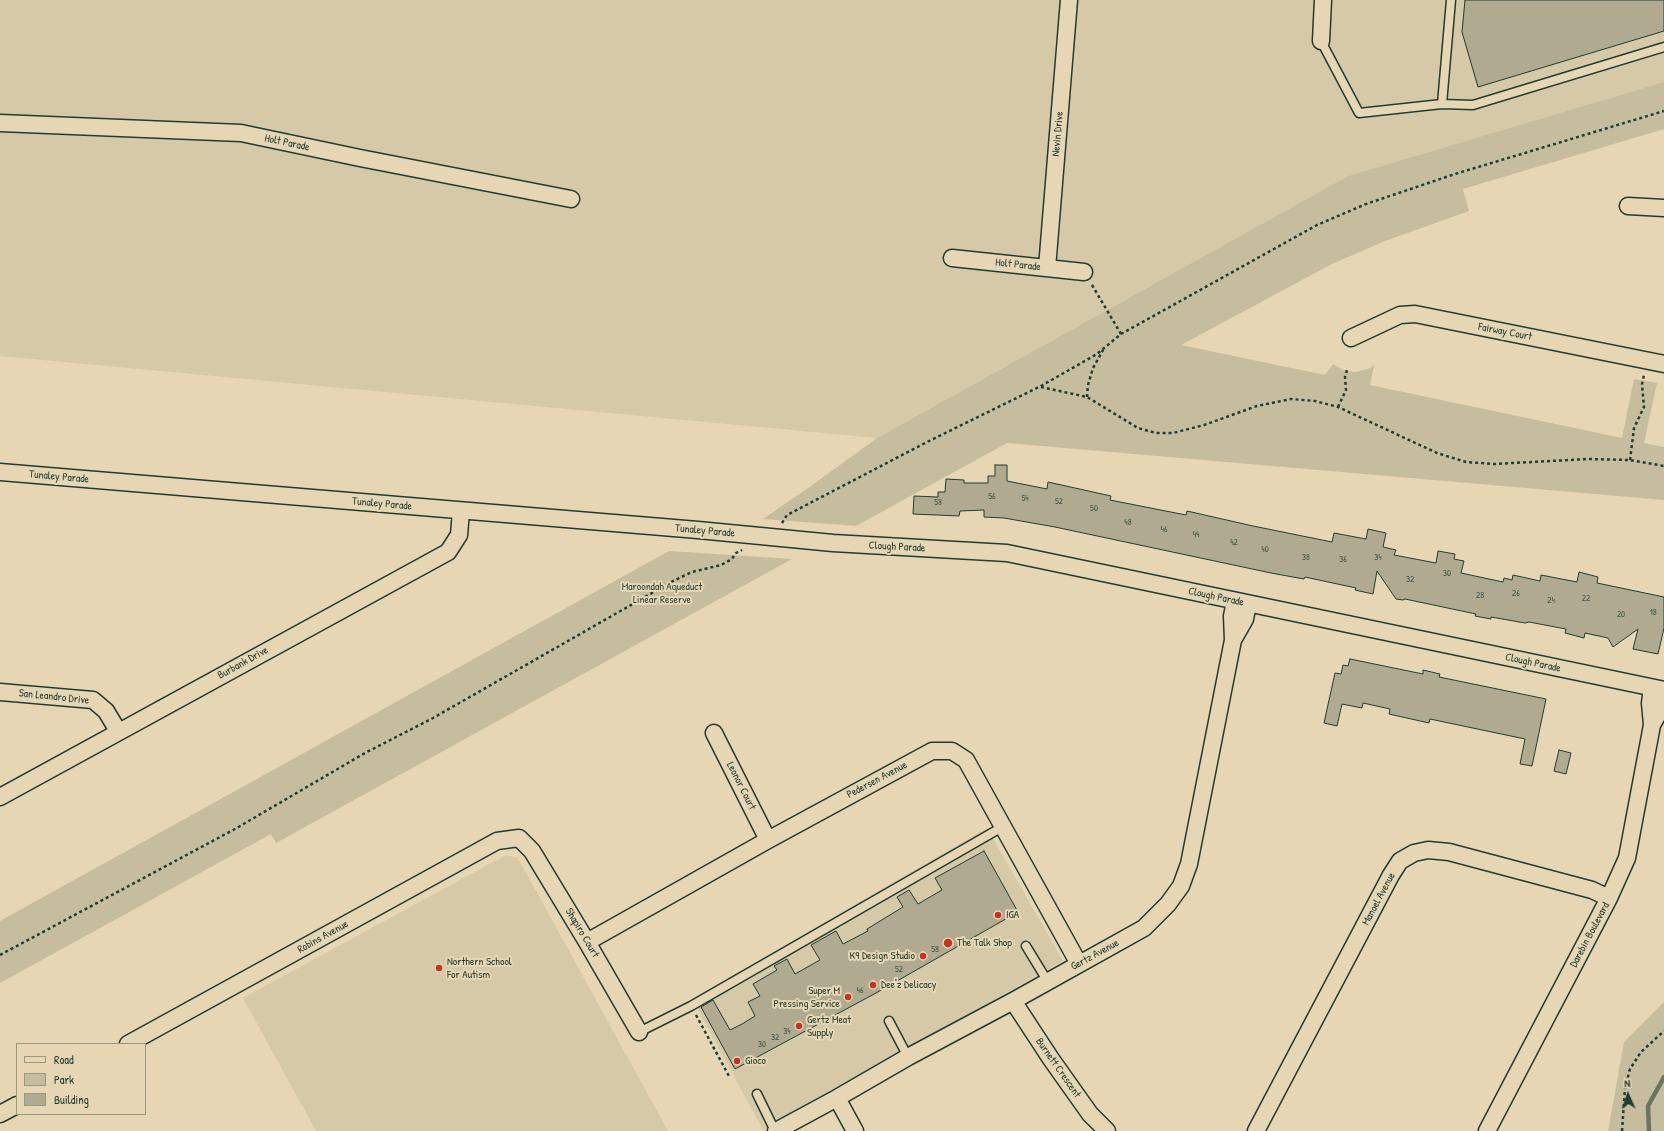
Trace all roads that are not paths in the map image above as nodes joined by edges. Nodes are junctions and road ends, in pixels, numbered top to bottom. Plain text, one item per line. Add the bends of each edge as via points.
1 (1069, 0) edge
2 (1323, 0) edge
3 (1451, 0) edge
4 (1321, 41) joint
5 (1664, 47) edge
6 (1442, 104) junction
7 (0, 123) edge
8 (570, 199) dead end
9 (1628, 206) dead end
10 (1664, 208) edge
11 (952, 258) dead end
12 (1047, 268) junction
13 (1084, 272) road end
14 (1351, 338) dead end
15 (1664, 364) edge
16 (0, 472) edge
17 (461, 511) junction
18 (764, 536) joint
19 (1241, 602) junction
20 (1658, 689) edge
21 (0, 692) edge
22 (1664, 699) edge
23 (1652, 725) junction
24 (118, 731) junction
25 (714, 733) dead end
26 (0, 797) edge
27 (1004, 826) junction
28 (520, 838) joint
29 (768, 840) junction
30 (1609, 898) junction
31 (587, 942) junction
32 (1026, 946) dead end
33 (1079, 964) junction
34 (1048, 982) junction
35 (1013, 1001) junction
36 (889, 1021) dead end
37 (639, 1032) joint
38 (130, 1043) edge
39 (908, 1057) junction
40 (757, 1094) dead end
41 (837, 1098) junction
42 (16, 1106) edge
43 (0, 1114) edge
44 (775, 1131) edge
45 (855, 1131) edge
46 (1107, 1131) edge
47 (1256, 1131) edge
48 (1487, 1131) edge

1 - 12 street, Nevin Drive
2 - 4 street
3 - 6 lane
4 - 6 lane via 1359,113
5 - 6 lane via 1473,105
7 - 8 street, Holt Parade via 241,133
9 - 10 street
11 - 12 street, Holt Parade
12 - 13 street, Holt Parade
14 - 15 street, Fairway Court via 1400,315 1415,314
16 - 17 street, Tunaley Parade
17 - 18 street, Tunaley Parade
17 - 24 street, Burbank Drive via 459,535 448,552
18 - 19 street, Clough Parade via 843,544 1007,553
19 - 20 street, Clough Parade
19 - 33 street, Gertz Avenue via 1232,616 1234,640 1189,864 1181,886 1168,904 1144,928
20 - 23 street, Darebin Boulevard via 1650,703
21 - 24 street, San Leandro Drive via 93,700 106,711
22 - 23 street, Darebin Boulevard
23 - 30 street, Darebin Boulevard via 1627,858
24 - 26 street, Burbank Drive
25 - 29 street, Leonor Court
27 - 29 street, Pedersen Avenue via 966,760 952,751 932,751
27 - 33 street, Pedersen Avenue
27 - 37 lane via 691,1006
28 - 31 street, Shapiro Court via 532,851
28 - 38 street, Robins Avenue via 497,841
29 - 31 street, Pedersen Avenue
30 - 47 street, Manoel Avenue via 1592,890 1449,852 1428,850 1414,853 1400,861
30 - 48 street, Darebin Boulevard
31 - 37 street, Shapiro Court
32 - 34 lane
33 - 34 street, Gertz Avenue
34 - 35 street, Gertz Avenue
35 - 39 street, Gertz Avenue
35 - 46 street, Burnett Crescent via 1090,1114
36 - 39 lane
39 - 41 street, Gertz Avenue
40 - 44 lane
41 - 44 street, Gertz Avenue
41 - 45 street
42 - 43 street

